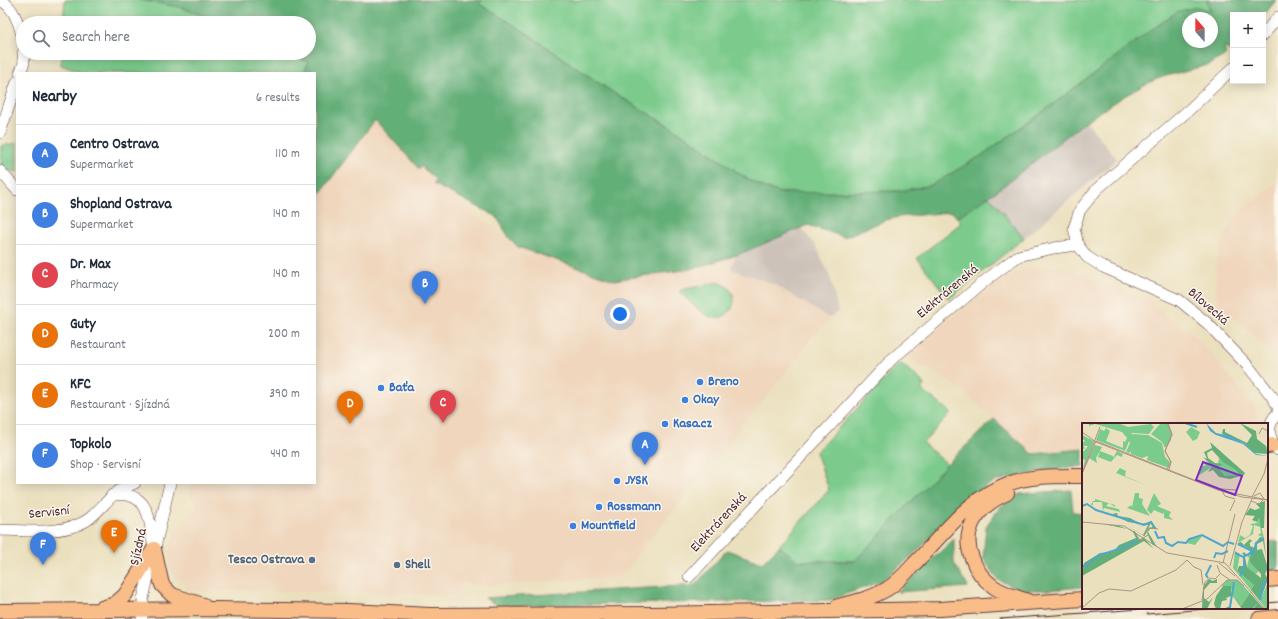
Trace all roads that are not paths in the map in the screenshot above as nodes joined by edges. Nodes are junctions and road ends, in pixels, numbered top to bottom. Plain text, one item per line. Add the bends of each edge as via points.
1 (0, 1) edge
2 (16, 17) edge
3 (1278, 17) edge
4 (1266, 31) edge
5 (24, 60) edge
6 (1230, 71) edge
7 (20, 72) edge
8 (16, 85) edge
9 (0, 133) edge
10 (0, 171) edge
11 (16, 189) edge
12 (1078, 245) junction
13 (1278, 407) edge
14 (1278, 413) edge
15 (1273, 447) edge
16 (1082, 476) edge
17 (1082, 476) edge
18 (132, 484) edge
19 (170, 484) edge
20 (111, 496) junction
21 (0, 530) edge
22 (154, 549) junction
23 (690, 577) dead end
24 (1278, 579) edge
25 (1268, 580) edge
26 (1082, 599) edge
27 (1034, 603) junction
28 (215, 609) junction
29 (0, 611) edge
30 (94, 611) junction
31 (811, 612) junction
32 (142, 614) edge
33 (1278, 617) edge
34 (1259, 619) edge

1 - 2 street via 4,2
3 - 4 street
5 - 7 street
6 - 12 street via 1097,189 1080,210 1074,228
8 - 9 street
10 - 11 street
12 - 13 street, Bílovecká via 1087,257 1103,267 1179,300 1207,323 1248,366 1274,398
12 - 23 street, Elektrárenská via 1018,256 892,359
14 - 15 street via 1269,428
16 - 27 main road via 1025,487 1004,495 983,509 969,528 970,553 983,577 995,588
17 - 31 main road via 1032,478 990,491 972,504 911,568 888,588 874,596
18 - 20 street, Servisní
19 - 22 street, Sjízdná
20 - 21 street, Servisní via 89,518 73,527 58,530
20 - 22 street via 133,497 145,507 149,515
22 - 28 main road via 162,585 172,595
22 - 30 main road via 125,595 115,604
22 - 32 street, Sjízdná
24 - 25 main road
26 - 27 main road
27 - 31 main road via 940,609
28 - 31 main road via 430,615
28 - 32 main road
29 - 30 main road
30 - 32 main road
33 - 34 main road

